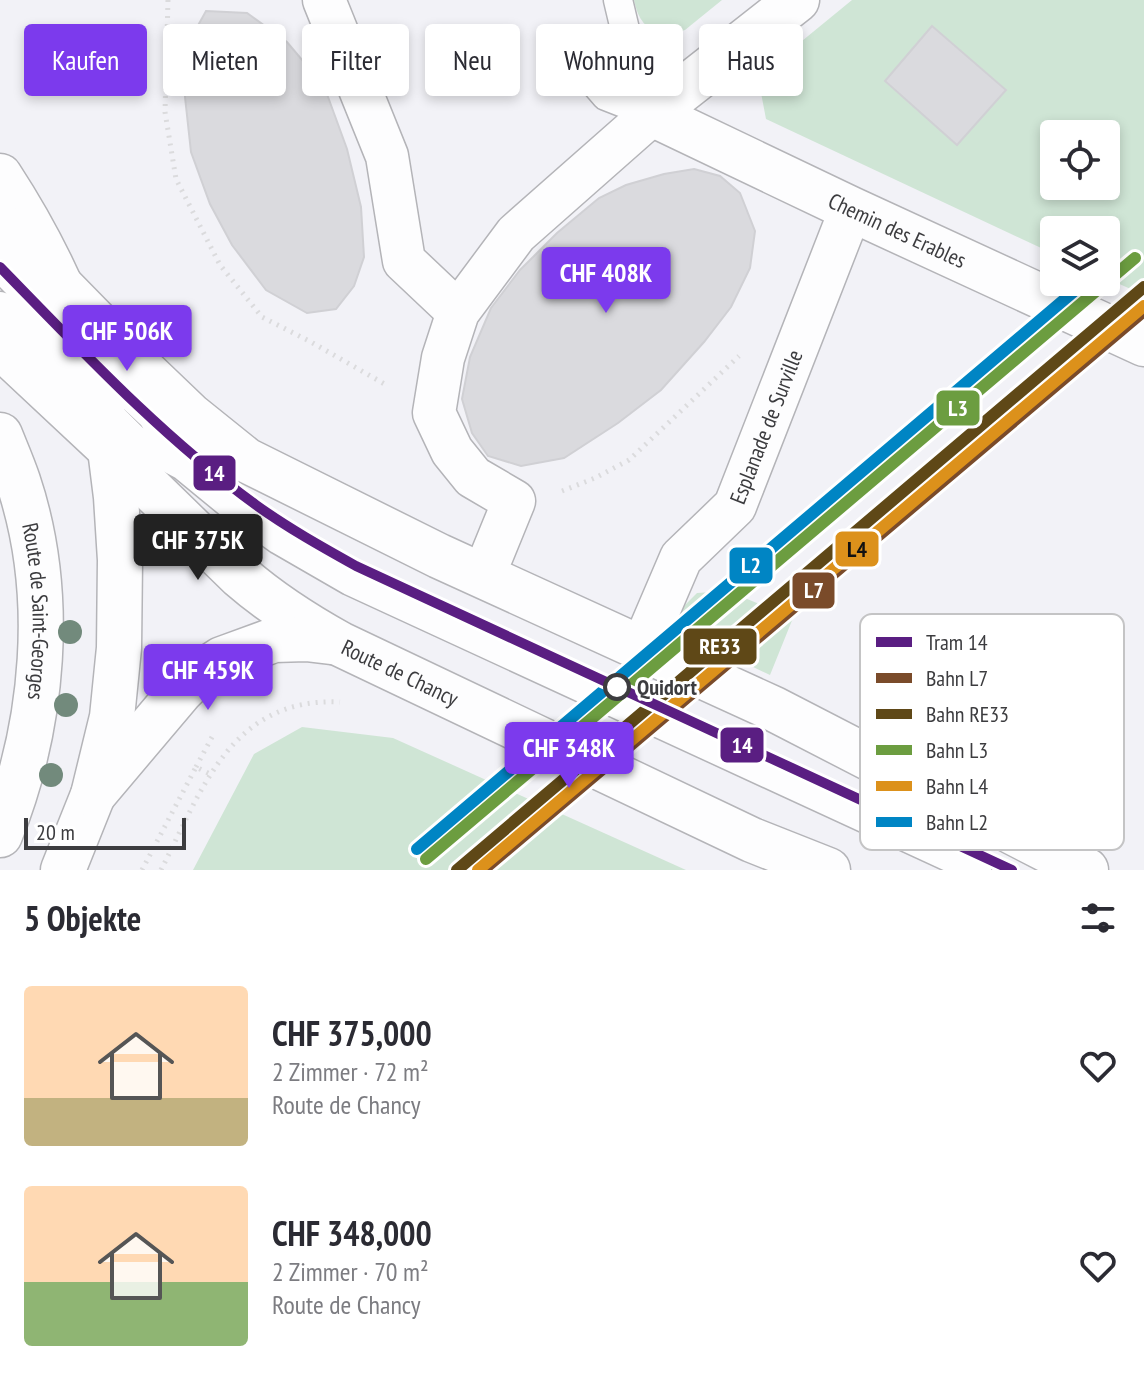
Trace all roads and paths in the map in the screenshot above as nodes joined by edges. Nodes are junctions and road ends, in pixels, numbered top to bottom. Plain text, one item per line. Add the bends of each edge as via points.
1 (168, 0) edge
2 (324, 0) edge
3 (618, 0) edge
4 (797, 0) edge
5 (606, 96) edge
6 (652, 114) junction
7 (0, 176) edge
8 (851, 209) junction
9 (0, 224) edge
10 (0, 267) edge
11 (60, 286) junction
12 (0, 306) edge
13 (458, 312) junction
14 (1144, 344) edge
15 (0, 346) edge
16 (795, 348) junction
17 (88, 356) junction
18 (100, 406) junction
19 (434, 413) junction
20 (0, 435) edge
21 (110, 449) junction
22 (183, 466) junction
23 (514, 501) junction
24 (488, 566) junction
25 (651, 628) dead end
26 (340, 644) junction
27 (351, 704) dead end
28 (212, 737) dead end
29 (860, 753) edge
30 (196, 767) junction
31 (210, 774) junction
32 (93, 795) junction
33 (860, 816) edge
34 (0, 835) edge
35 (934, 850) edge
36 (1047, 850) edge
37 (63, 870) edge
38 (142, 870) edge
39 (161, 870) edge
40 (828, 870) edge
41 (977, 870) edge
42 (1086, 870) edge

1 - 19 path via 165,112 176,179 220,265 262,317
2 - 13 street via 387,156 404,261
3 - 6 lane
4 - 6 main road
5 - 6 lane
6 - 8 main road, Chemin des Erables
6 - 13 street via 516,234
7 - 11 main road
8 - 14 main road, Chemin des Erables
8 - 16 street, Esplanade de Surville
9 - 11 main road
10 - 17 lane
11 - 17 main road
11 - 24 main road via 179,404 246,460 376,526
12 - 18 lane
13 - 19 street
15 - 21 main road, Route de Chancy
16 - 23 path via 741,355 629,460 554,494
16 - 25 street, Esplanade de Surville via 735,506 681,558
17 - 18 main road
17 - 22 lane via 152,416
18 - 21 main road
18 - 22 lane via 136,441
19 - 23 street via 452,451 473,477
20 - 34 main road, Route de Saint-Georges via 28,518 42,637 28,744
21 - 26 main road, Route de Chancy via 259,593
21 - 32 main road via 120,560 119,648 112,717
22 - 33 lane via 279,540 350,581
23 - 24 street
24 - 29 main road
26 - 32 main road via 279,639 222,659 180,692
26 - 40 main road, Route de Chancy via 752,840
27 - 31 path via 304,703 277,713 231,744
28 - 30 path
30 - 31 path
30 - 38 path
31 - 39 path
32 - 37 main road
35 - 41 lane
36 - 42 main road

